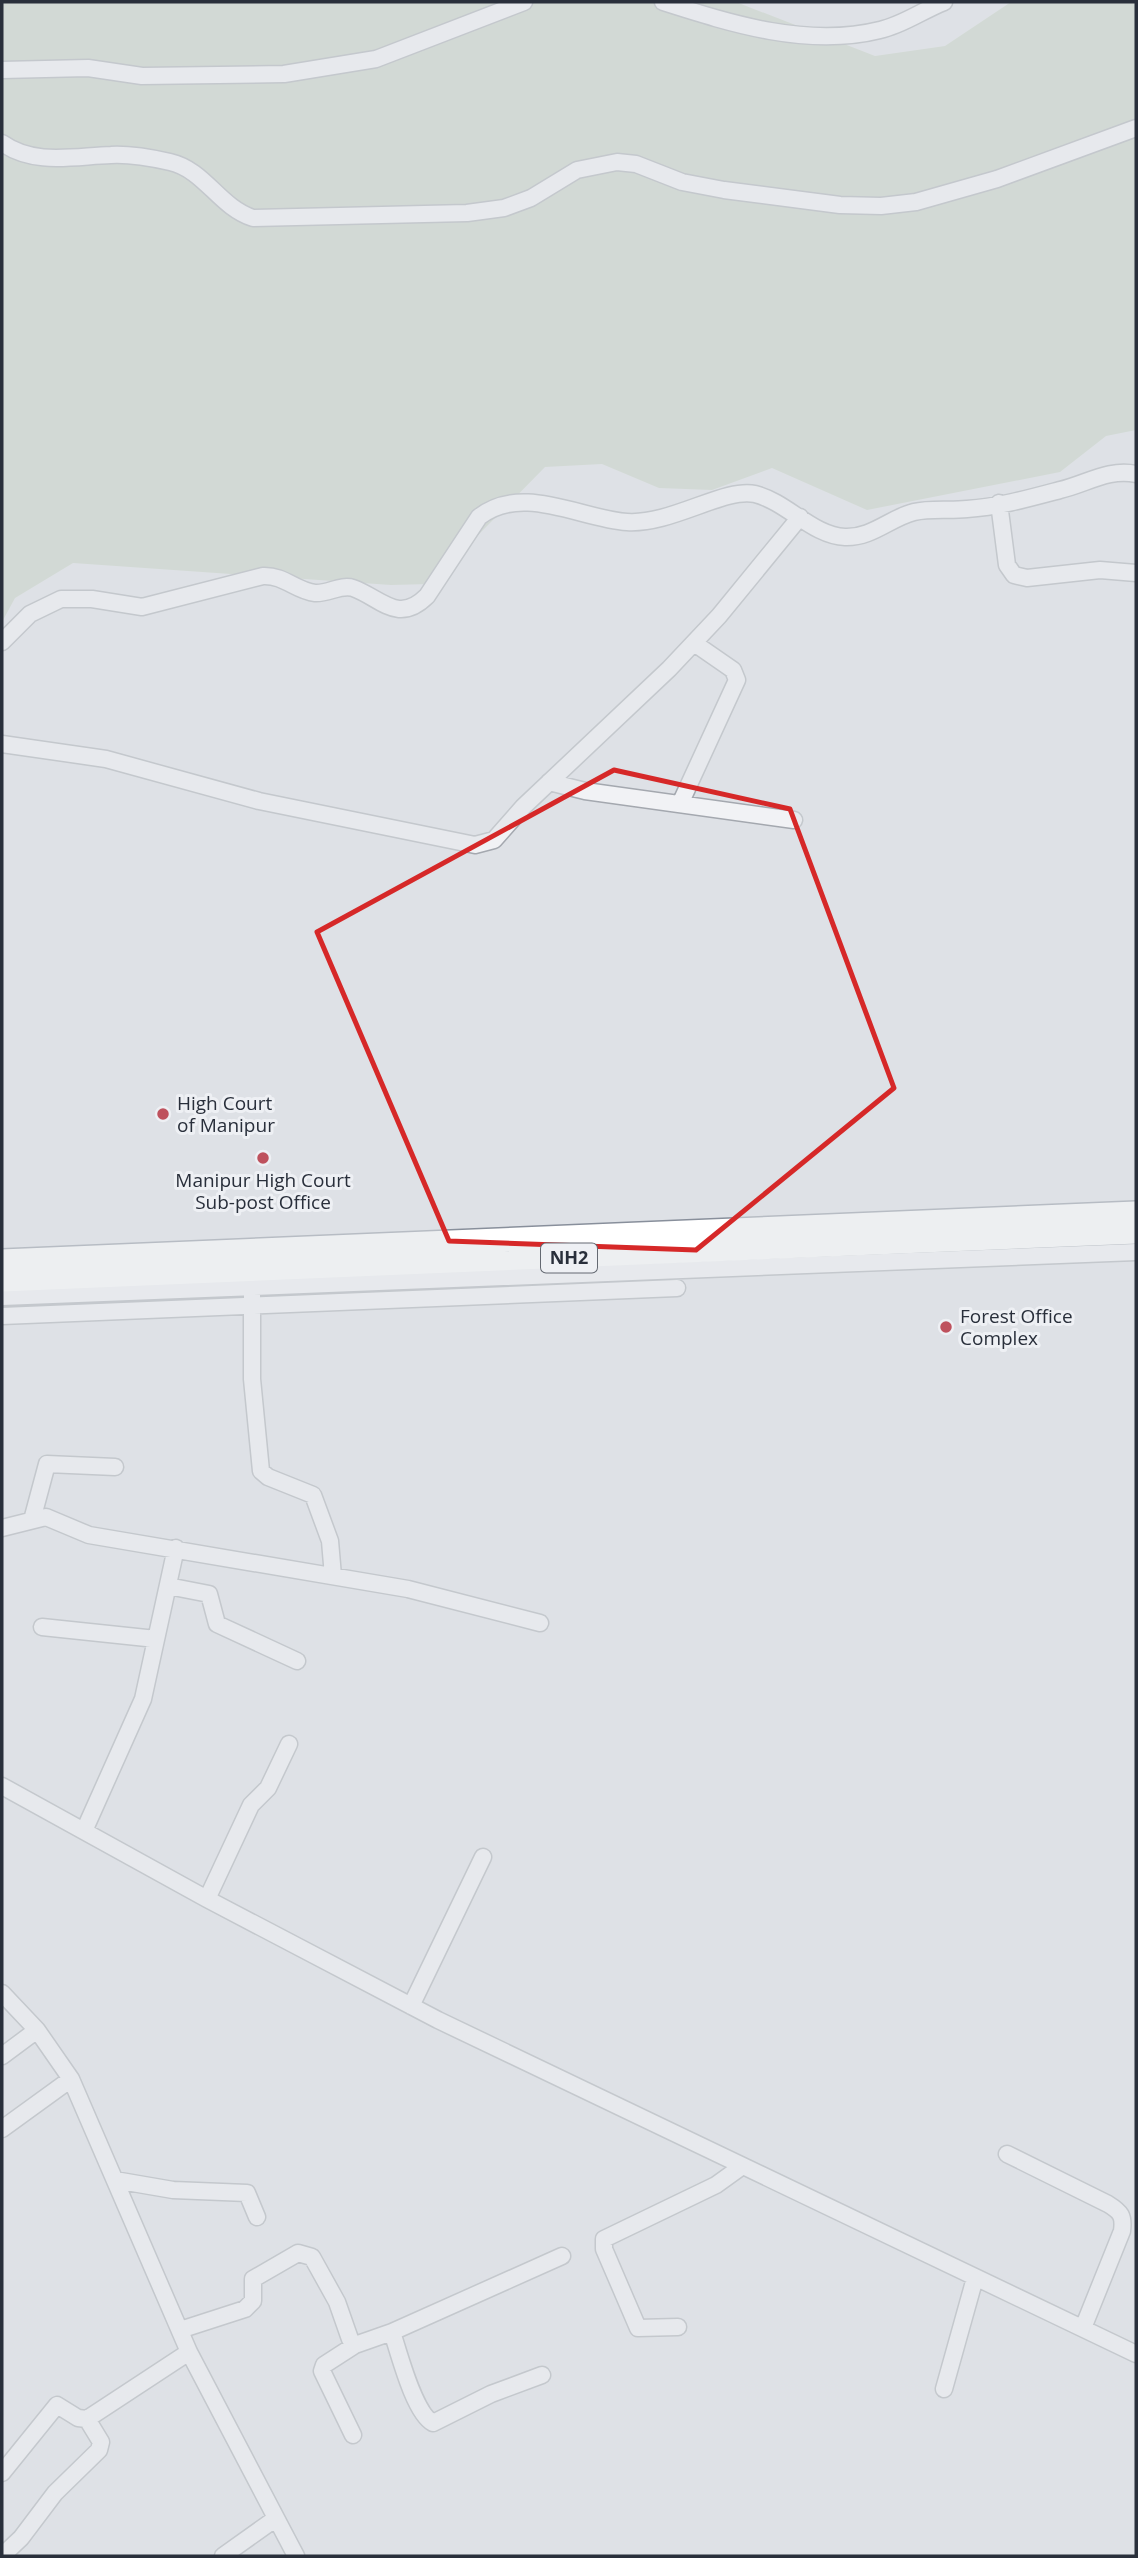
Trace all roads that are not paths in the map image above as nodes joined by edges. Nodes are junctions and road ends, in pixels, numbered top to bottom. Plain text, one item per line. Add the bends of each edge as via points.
1 (524, 2) edge
2 (663, 2) edge
3 (944, 2) edge
4 (2, 70) edge
5 (1136, 128) edge
6 (2, 143) edge
7 (1136, 474) edge
8 (999, 503) junction
9 (800, 517) junction
10 (1136, 573) edge
11 (2, 642) edge
12 (694, 643) junction
13 (2, 744) edge
14 (548, 782) junction
15 (680, 804) junction
16 (794, 820) dead end
17 (1136, 1213) edge
18 (1136, 1232) edge
19 (1136, 1251) edge
20 (2, 1261) edge
21 (2, 1280) edge
22 (252, 1286) junction
23 (677, 1288) dead end
24 (2, 1297) edge
25 (251, 1305) junction
26 (2, 1316) edge
27 (115, 1467) dead end
28 (32, 1520) junction
29 (2, 1528) edge
30 (176, 1548) junction
31 (333, 1576) junction
32 (168, 1586) junction
33 (540, 1623) dead end
34 (42, 1627) dead end
35 (156, 1639) junction
36 (297, 1661) dead end
37 (289, 1744) dead end
38 (2, 1786) edge
39 (84, 1831) junction
40 (483, 1857) dead end
41 (207, 1899) junction
42 (2, 1993) edge
43 (411, 2006) junction
44 (37, 2030) junction
45 (2, 2056) edge
46 (71, 2079) junction
47 (2, 2129) edge
48 (1007, 2154) dead end
49 (741, 2167) junction
50 (115, 2180) junction
51 (257, 2217) dead end
52 (562, 2256) dead end
53 (975, 2278) junction
54 (678, 2328) dead end
55 (1083, 2328) junction
56 (180, 2330) junction
57 (392, 2332) junction
58 (355, 2345) junction
59 (189, 2352) junction
60 (1136, 2354) edge
61 (541, 2375) dead end
62 (944, 2389) dead end
63 (87, 2419) junction
64 (352, 2435) dead end
65 (2, 2473) edge
66 (275, 2519) junction
67 (2, 2556) edge
68 (223, 2556) edge
69 (296, 2556) edge

1 - 4 street via 376,59 284,74 142,76 88,68
2 - 3 street via 774,32 847,35 897,25
5 - 6 street via 997,179 892,205 839,205 724,190 682,183 636,164 617,162 577,170 531,198 504,208 467,213 253,218 233,207 196,173 177,164 113,155 28,155
7 - 8 street via 1117,472
8 - 9 street via 913,512 863,536 827,532
8 - 10 street via 1007,565 1014,575 1027,578 1100,570
9 - 11 street via 755,494 739,493 652,521 628,522 559,506 504,505 479,517 427,596 408,608 381,604 352,588 318,593 264,576 142,607 61,599 30,614
9 - 12 street
12 - 14 street
12 - 15 street via 733,670 737,680
13 - 14 street via 106,760 260,801 475,845 494,840
14 - 15 street
15 - 16 street
17 - 20 highway, NH2
18 - 21 highway, NH2
19 - 22 street
22 - 24 street
22 - 25 street
23 - 25 street
25 - 26 street
25 - 31 street via 261,1471 313,1495 330,1541
27 - 28 street via 47,1464
28 - 29 street
28 - 30 street via 46,1517 89,1535
30 - 31 street
30 - 32 street
31 - 33 street via 408,1589
32 - 35 street
32 - 36 street via 209,1594 216,1624
34 - 35 street
35 - 39 street via 142,1699
37 - 41 street via 268,1788 251,1805
38 - 39 street
39 - 41 street
40 - 43 street
41 - 43 street
42 - 44 street
43 - 49 street
44 - 45 street
44 - 46 street
46 - 47 street
46 - 50 street
48 - 55 street via 1108,2204 1124,2218
49 - 53 street
49 - 54 street via 716,2185 604,2239 604,2249 638,2328
50 - 51 street via 173,2190 247,2193
50 - 56 street
52 - 57 street
53 - 55 street
53 - 62 street
55 - 60 street
56 - 58 street via 245,2308 253,2301 255,2276 303,2252 312,2257 324,2277
56 - 59 street
57 - 58 street
57 - 61 street via 406,2374 426,2418 433,2423
58 - 64 street via 322,2368
59 - 63 street
59 - 66 street
63 - 65 street via 57,2405
63 - 67 street via 100,2442 99,2450
66 - 68 street
66 - 69 street

